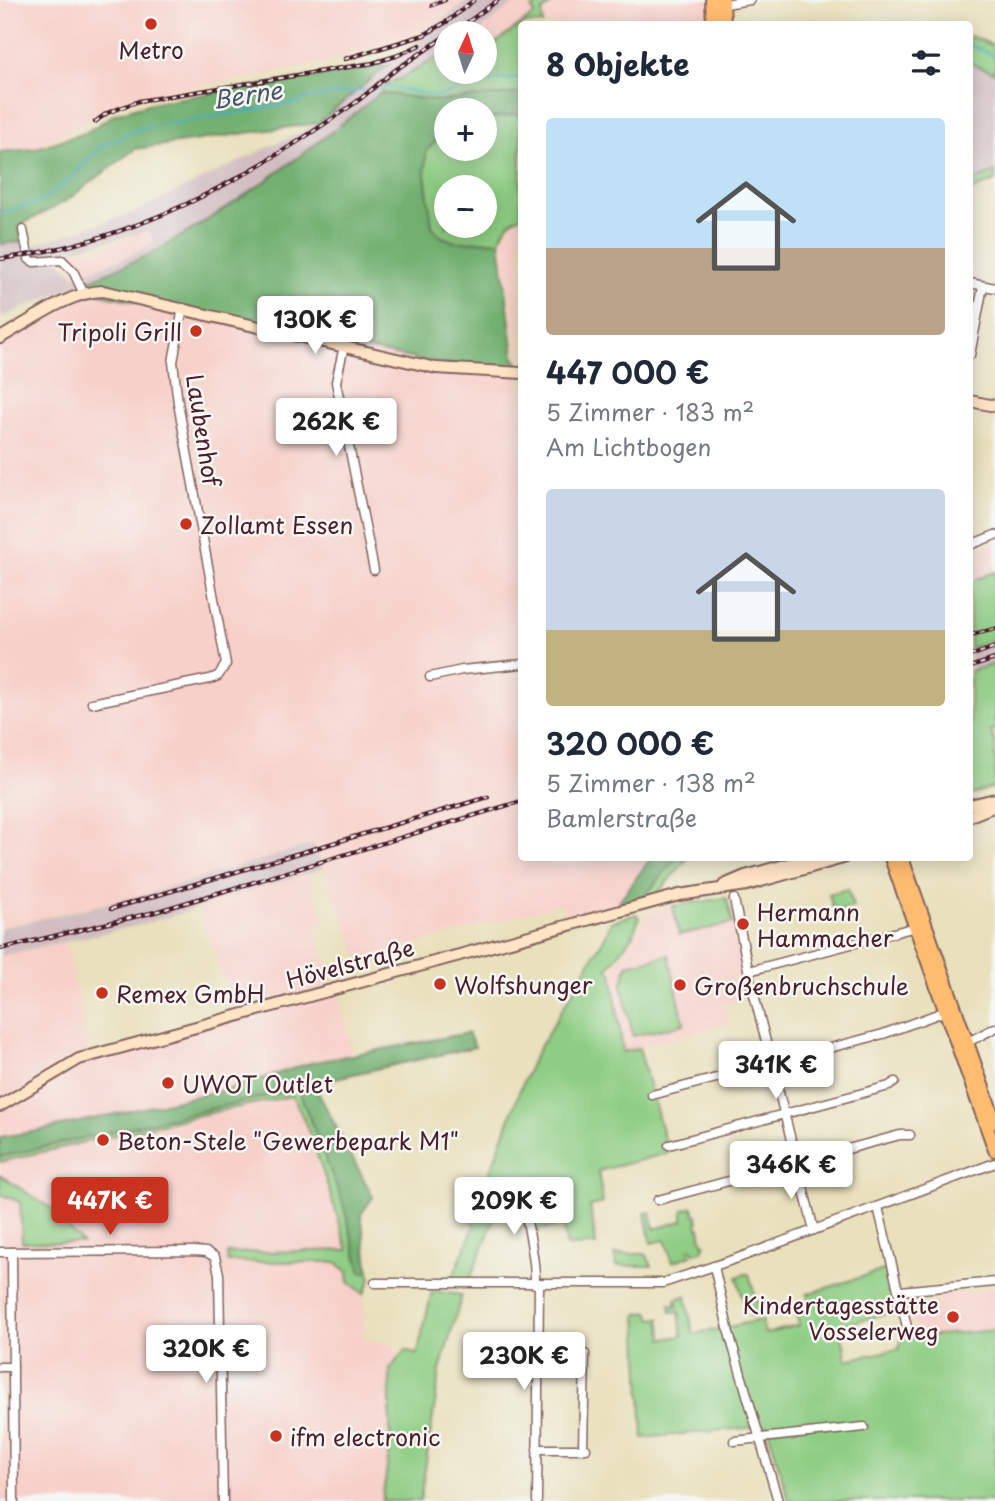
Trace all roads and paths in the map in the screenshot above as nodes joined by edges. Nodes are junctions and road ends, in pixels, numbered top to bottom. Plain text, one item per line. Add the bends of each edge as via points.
1 (750, 0) edge
2 (718, 2) edge
3 (714, 21) edge
4 (723, 21) edge
5 (23, 230) dead end
6 (973, 284) edge
7 (984, 286) junction
8 (995, 288) edge
9 (83, 294) junction
10 (183, 308) junction
11 (0, 338) edge
12 (973, 340) edge
13 (344, 346) junction
14 (518, 373) edge
15 (973, 402) edge
16 (995, 406) edge
17 (995, 534) edge
18 (973, 544) edge
19 (374, 570) dead end
20 (518, 664) edge
21 (429, 677) dead end
22 (92, 703) dead end
23 (995, 799) edge
24 (973, 804) edge
25 (995, 806) edge
26 (973, 815) edge
27 (800, 861) edge
28 (832, 861) edge
29 (892, 861) edge
30 (903, 861) edge
31 (721, 887) junction
32 (734, 899) dead end
33 (916, 927) junction
34 (749, 971) junction
35 (946, 1011) junction
36 (995, 1028) edge
37 (966, 1043) junction
38 (772, 1064) junction
39 (895, 1082) dead end
40 (652, 1095) dead end
41 (0, 1106) edge
42 (784, 1114) junction
43 (995, 1122) edge
44 (910, 1135) dead end
45 (669, 1145) dead end
46 (995, 1150) edge
47 (995, 1163) edge
48 (796, 1164) junction
49 (514, 1183) dead end
50 (658, 1200) dead end
51 (878, 1207) junction
52 (814, 1230) junction
53 (0, 1252) edge
54 (12, 1252) junction
55 (714, 1266) junction
56 (995, 1282) edge
57 (375, 1283) dead end
58 (537, 1284) junction
59 (900, 1291) junction
60 (908, 1331) dead end
61 (539, 1354) junction
62 (0, 1367) edge
63 (13, 1367) junction
64 (863, 1427) dead end
65 (761, 1438) junction
66 (734, 1441) dead end
67 (537, 1449) junction
68 (14, 1501) edge
69 (223, 1501) edge
70 (537, 1501) edge
71 (778, 1501) edge

1 - 2 street
2 - 3 main road
2 - 4 main road
5 - 9 street via 29,259 62,260 74,271
6 - 7 street
7 - 8 street
7 - 12 street
9 - 10 main road via 117,292
9 - 11 main road
10 - 13 main road
10 - 22 street, Laubenhof via 173,362 176,389 226,664 210,679
13 - 14 main road via 436,368
13 - 19 street via 336,382
15 - 16 main road
17 - 18 street
20 - 21 street
23 - 24 main road
25 - 26 main road
27 - 31 main road, Hövelstraße
28 - 31 main road, Hövelstraße via 747,885
29 - 33 main road
30 - 37 main road
31 - 41 main road, Hövelstraße via 79,1059
32 - 34 street
33 - 34 street
33 - 35 main road
34 - 38 street
35 - 38 street via 883,1034
35 - 46 main road
36 - 37 street
37 - 43 main road
38 - 40 street
38 - 42 street
39 - 42 street
42 - 45 street
42 - 48 street
44 - 48 street
47 - 51 street
48 - 50 street
48 - 52 street
49 - 58 street via 521,1197
51 - 52 street
51 - 59 street
52 - 55 street
53 - 54 street
54 - 63 street
54 - 69 street via 206,1252 216,1260
55 - 58 street via 663,1283
55 - 65 street
56 - 59 street
57 - 58 street
58 - 61 street
59 - 60 street
61 - 67 street
61 - 67 street via 584,1354 584,1450
62 - 63 street
63 - 68 street
64 - 65 street
65 - 66 street
65 - 71 street
67 - 70 street

